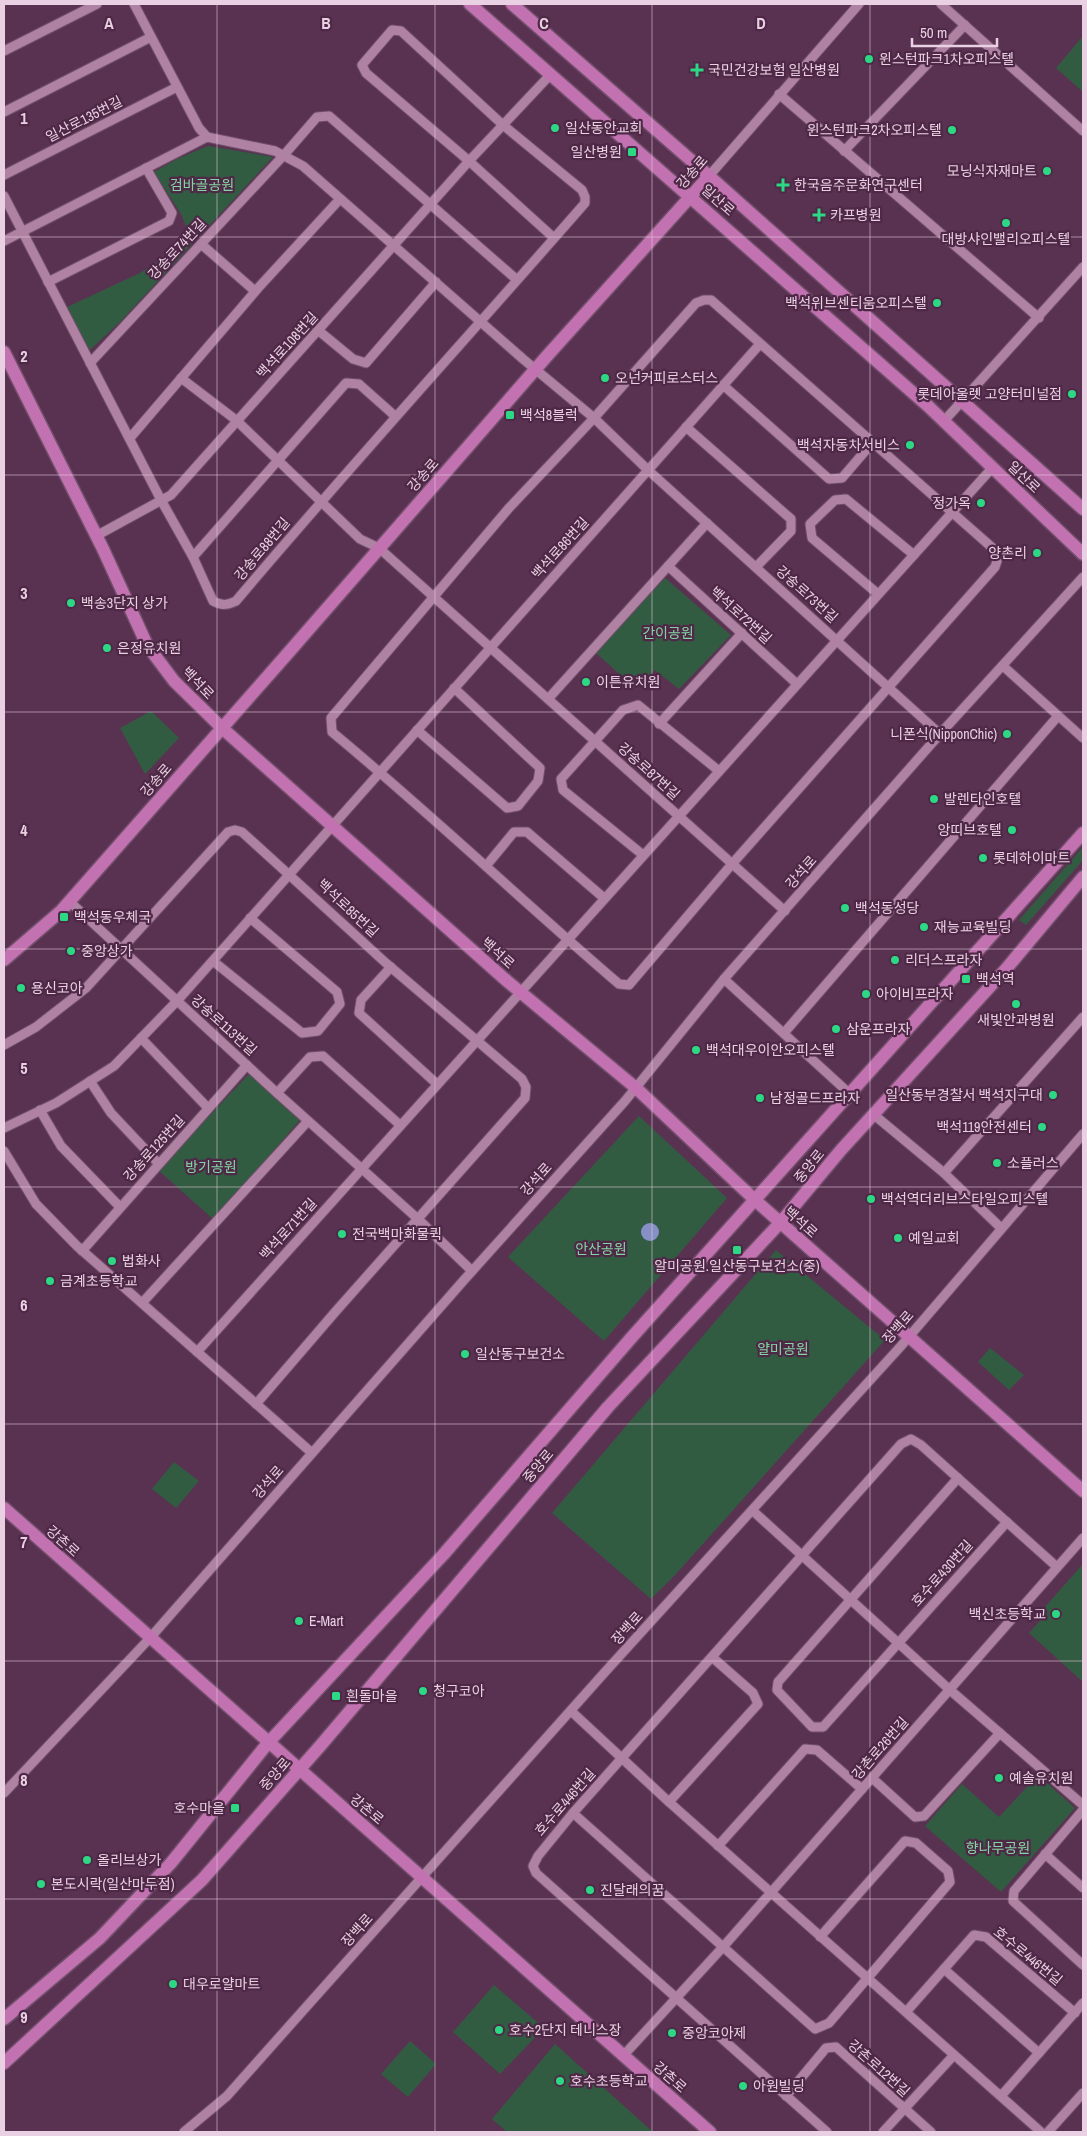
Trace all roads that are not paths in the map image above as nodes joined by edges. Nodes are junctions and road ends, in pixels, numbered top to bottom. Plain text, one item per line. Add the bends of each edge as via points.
1 (97, 4) edge
2 (134, 4) edge
3 (470, 4) edge
4 (512, 4) edge
5 (859, 4) edge
6 (941, 4) edge
7 (965, 25) junction
8 (151, 37) junction
9 (4, 51) edge
10 (551, 74) junction
11 (177, 87) junction
12 (780, 94) junction
13 (4, 112) edge
14 (503, 125) junction
15 (1083, 131) edge
16 (207, 137) junction
17 (844, 151) junction
18 (284, 155) junction
19 (469, 161) junction
20 (146, 168) junction
21 (4, 175) edge
22 (709, 176) junction
23 (4, 196) edge
24 (690, 196) junction
25 (340, 199) junction
26 (431, 206) junction
27 (22, 232) junction
28 (554, 238) junction
29 (4, 241) edge
30 (201, 244) junction
31 (395, 246) junction
32 (1083, 267) edge
33 (516, 279) junction
34 (48, 282) junction
35 (436, 282) junction
36 (257, 289) junction
37 (1039, 318) junction
38 (480, 320) junction
39 (319, 331) junction
40 (760, 344) junction
41 (4, 352) edge
42 (90, 363) junction
43 (536, 369) junction
44 (181, 378) junction
45 (723, 385) junction
46 (963, 401) junction
47 (397, 413) junction
48 (594, 418) junction
49 (236, 420) junction
50 (944, 421) junction
51 (686, 427) junction
52 (130, 438) junction
53 (875, 446) junction
54 (276, 460) junction
55 (993, 468) junction
56 (648, 470) junction
57 (161, 500) junction
58 (320, 501) junction
59 (1083, 509) edge
60 (951, 513) junction
61 (707, 522) junction
62 (96, 536) junction
63 (379, 548) junction
64 (1083, 554) edge
65 (914, 555) junction
66 (194, 557) junction
67 (668, 566) junction
68 (756, 567) junction
69 (1083, 577) edge
70 (878, 594) junction
71 (435, 598) junction
72 (742, 633) junction
73 (837, 640) junction
74 (490, 648) junction
75 (1003, 666) junction
76 (797, 684) junction
77 (889, 687) junction
78 (454, 688) junction
79 (548, 699) junction
80 (1058, 716) junction
81 (659, 724) junction
82 (222, 728) junction
83 (417, 730) junction
84 (940, 734) junction
85 (1083, 738) edge
86 (596, 742) junction
87 (719, 771) junction
88 (380, 772) junction
89 (678, 816) junction
90 (332, 826) junction
91 (1083, 833) edge
92 (643, 855) junction
93 (732, 864) junction
94 (485, 865) junction
95 (290, 874) junction
96 (1083, 877) edge
97 (604, 898) junction
98 (69, 901) junction
99 (785, 911) junction
100 (250, 918) junction
101 (566, 940) junction
102 (120, 950) junction
103 (4, 960) edge
104 (213, 961) junction
105 (389, 965) junction
106 (724, 979) junction
107 (519, 992) junction
108 (177, 1001) junction
109 (1083, 1017) edge
110 (784, 1033) junction
111 (141, 1038) junction
112 (477, 1040) junction
113 (4, 1045) edge
114 (247, 1065) junction
115 (90, 1082) junction
116 (437, 1084) junction
117 (636, 1088) junction
118 (277, 1093) junction
119 (850, 1094) junction
120 (208, 1108) junction
121 (40, 1110) junction
122 (874, 1114) junction
123 (308, 1121) junction
124 (400, 1125) junction
125 (4, 1128) edge
126 (1083, 1134) edge
127 (4, 1151) edge
128 (158, 1163) junction
129 (362, 1168) junction
130 (944, 1173) junction
131 (755, 1200) junction
132 (120, 1208) junction
133 (418, 1219) junction
134 (780, 1223) junction
135 (1001, 1228) junction
136 (82, 1251) junction
137 (472, 1270) junction
138 (142, 1304) junction
139 (908, 1337) junction
140 (196, 1352) junction
141 (256, 1404) junction
142 (312, 1453) junction
143 (958, 1478) junction
144 (1083, 1491) edge
145 (4, 1508) edge
146 (752, 1511) junction
147 (1007, 1522) junction
148 (1083, 1538) edge
149 (801, 1555) junction
150 (1057, 1567) junction
151 (850, 1600) junction
152 (150, 1638) junction
153 (898, 1643) junction
154 (712, 1657) junction
155 (950, 1690) junction
156 (570, 1711) junction
157 (1000, 1733) junction
158 (268, 1743) junction
159 (621, 1758) junction
160 (298, 1770) junction
161 (872, 1778) junction
162 (862, 1789) junction
163 (4, 1793) edge
164 (670, 1802) junction
165 (1083, 1805) edge
166 (1083, 1810) edge
167 (573, 1813) junction
168 (718, 1846) junction
169 (1045, 1854) junction
170 (423, 1877) junction
171 (1083, 1888) edge
172 (771, 1893) junction
173 (820, 1937) junction
174 (723, 1947) junction
175 (1083, 1965) edge
176 (944, 1970) junction
177 (867, 1979) junction
178 (675, 1999) junction
179 (1083, 2003) edge
180 (906, 2012) junction
181 (1075, 2012) junction
182 (4, 2019) edge
183 (1039, 2053) junction
184 (954, 2055) junction
185 (623, 2056) junction
186 (4, 2063) edge
187 (783, 2093) junction
188 (1083, 2093) edge
189 (1001, 2096) junction
190 (905, 2110) junction
191 (184, 2132) edge
192 (710, 2132) edge
193 (827, 2132) edge
194 (883, 2132) edge
195 (931, 2132) edge
196 (1041, 2132) edge
197 (1048, 2132) edge

1 - 9 street
2 - 8 street
3 - 10 main road, 일산로
4 - 22 main road, 일산로
5 - 12 street, 강송로
6 - 7 street
7 - 15 street
7 - 17 street
8 - 11 street
8 - 13 street
10 - 14 street, 백석로108번길
10 - 24 main road, 일산로
11 - 16 street
11 - 21 street, 일산로135번길
12 - 17 street
12 - 22 street, 강송로
14 - 19 street, 백석로108번길
14 - 19 street via 401,31 392,30 362,65 366,73
14 - 28 street via 582,190 585,203
16 - 18 street via 257,146
16 - 20 street
17 - 37 street
18 - 25 street via 303,166
18 - 26 street, 강송로74번길 via 317,116 329,116
18 - 30 street, 강송로74번길
19 - 26 street, 백석로108번길
19 - 28 street
20 - 27 street
20 - 34 street, 강송로74번길 via 172,213 169,221
22 - 24 main road, 강송로
22 - 46 main road, 일산로
23 - 27 street
24 - 43 main road, 강송로
24 - 50 main road, 일산로
25 - 31 street
25 - 36 street
26 - 31 street, 백석로108번길
26 - 33 street
27 - 29 street
27 - 34 street
28 - 33 street
30 - 36 street
30 - 42 street, 강송로74번길
31 - 35 street
31 - 39 street, 백석로108번길
32 - 37 street
33 - 38 street
34 - 42 street
35 - 38 street
35 - 39 street via 366,363 353,360
36 - 44 street
37 - 46 street
38 - 43 street
38 - 47 street
39 - 49 street, 백석로108번길
40 - 45 street, 백석로86번길
40 - 48 street via 711,300 696,303
40 - 53 street
41 - 62 main road, 백석로
42 - 52 street
43 - 48 street, 강송로73번길
43 - 63 main road, 강송로
44 - 49 street
44 - 52 street
45 - 51 street, 백석로86번길
45 - 53 street via 830,479 842,478
46 - 50 street
46 - 59 main road, 일산로
47 - 54 street via 358,384 346,383
47 - 58 street, 강송로88번길
48 - 56 street, 강송로73번길
48 - 71 street via 509,508
49 - 54 street
49 - 57 street, 백석로108번길 via 171,495
50 - 55 main road, 일산로
51 - 56 street, 백석로86번길
51 - 68 street via 791,518 791,531
52 - 57 street
53 - 60 street
54 - 58 street
54 - 66 street
55 - 60 street
55 - 64 main road, 일산로
56 - 61 street, 강송로73번길
56 - 74 street, 백석로86번길
57 - 62 street, 백석로108번길
57 - 66 street
58 - 63 street via 360,538
58 - 66 street, 강송로88번길 via 236,601 228,604 213,601
60 - 65 street
60 - 77 street via 996,550 998,558 995,566
61 - 67 street
61 - 68 street, 강송로73번길
62 - 82 main road, 백석로 via 147,645 174,681
63 - 71 street, 강송로87번길
63 - 82 main road, 강송로
65 - 70 street
65 - 70 street via 846,499 834,500 810,524 812,538
67 - 72 street, 백석로72번길
67 - 79 street
68 - 73 street, 강송로73번길
69 - 75 street, 강석로
70 - 73 street
71 - 74 street, 강송로87번길
71 - 88 street via 331,718 332,732
72 - 76 street, 백석로72번길
72 - 81 street
73 - 76 street
73 - 77 street, 강송로73번길
74 - 78 street, 백석로86번길
74 - 79 street, 강송로87번길
75 - 80 street
75 - 84 street, 강석로
76 - 87 street
77 - 84 street, 강송로73번길
77 - 93 street
78 - 83 street, 백석로86번길
78 - 83 street via 540,768 538,781 518,806 507,808
79 - 86 street, 강송로87번길
80 - 85 street
80 - 110 street
81 - 86 street via 638,706 623,710
81 - 87 street
82 - 90 main road, 백석로
82 - 98 main road, 강송로
83 - 88 street, 백석로86번길
84 - 99 street, 강석로
86 - 89 street, 강송로87번길
86 - 92 street via 560,779 563,790
87 - 89 street
88 - 90 street, 백석로86번길
88 - 94 street
89 - 92 street
89 - 93 street, 강송로87번길
90 - 95 street
90 - 107 main road, 백석로
91 - 119 main road, 중앙로
92 - 97 street
93 - 99 street, 강송로87번길
93 - 101 street via 629,985 618,984
94 - 97 street via 514,832 527,832
94 - 101 street
95 - 100 street
95 - 102 street via 242,832 228,832
95 - 105 street, 백석로85번길
96 - 122 main road, 중앙로 via 1006,969
97 - 101 street
98 - 102 street, 강송로113번길
98 - 103 main road, 강송로
99 - 106 street, 강석로
100 - 104 street
100 - 104 street via 337,992 340,1004 318,1030 302,1033
101 - 107 street
102 - 108 street, 강송로113번길
102 - 113 street via 66,1005
104 - 108 street
105 - 112 street
105 - 116 street via 361,1000 358,1013
106 - 110 street
106 - 117 street, 강석로
107 - 112 street, 백석로71번길
107 - 117 main road, 백석로
108 - 111 street
108 - 114 street, 강송로113번길
109 - 130 street
110 - 119 street
111 - 115 street via 114,1066
111 - 120 street
112 - 116 street, 백석로71번길
112 - 133 street via 522,1079 526,1088 525,1098
114 - 118 street, 강송로113번길
114 - 120 street, 강송로125번길
115 - 121 street
115 - 128 street via 111,1113
116 - 124 street, 백석로71번길
117 - 131 main road, 백석로
117 - 137 street, 강석로
118 - 123 street, 강송로113번길
118 - 124 street via 310,1057 323,1056
119 - 131 main road, 중앙로
120 - 128 street, 강송로125번길
121 - 125 street
121 - 132 street via 61,1146
122 - 130 street
122 - 134 main road, 중앙로
123 - 129 street, 강송로113번길
123 - 138 street
124 - 129 street, 백석로71번길
126 - 135 street, 장백로
127 - 136 street via 36,1204
128 - 132 street, 강송로125번길
129 - 133 street, 강송로113번길
129 - 140 street, 백석로71번길
130 - 135 street
131 - 134 main road, 백석로
131 - 158 main road, 중앙로 via 443,1555
132 - 136 street, 강송로125번길
133 - 137 street, 강송로113번길
133 - 141 street
134 - 139 main road, 백석로
134 - 160 main road, 중앙로 via 608,1407
135 - 139 street, 장백로
136 - 138 street
137 - 142 street, 강석로
138 - 140 street
139 - 144 main road, 백석로
139 - 146 street, 장백로
140 - 141 street
141 - 142 street
142 - 152 street, 강석로
143 - 147 street
143 - 149 street via 911,1439 901,1444
143 - 151 street
145 - 152 main road, 강촌로
146 - 149 street
146 - 156 street, 장백로
147 - 150 street
147 - 153 street, 호수로430번길
148 - 150 street, 강촌로26번길
149 - 151 street
149 - 154 street
150 - 155 street, 강촌로26번길
151 - 153 street
151 - 153 street, 호수로430번길 via 778,1682 777,1690 812,1727 823,1727
152 - 158 main road, 강촌로
152 - 163 street, 강석로
153 - 155 street
154 - 159 street, 호수로446번길
154 - 164 street via 753,1693 758,1704
155 - 157 street
155 - 161 street, 강촌로26번길
156 - 159 street
156 - 170 street, 장백로
157 - 161 street via 924,1816 915,1817
157 - 165 street
158 - 160 main road, 강촌로
158 - 182 main road, 중앙로 via 171,1863 100,1938
159 - 164 street
159 - 167 street, 호수로446번길
160 - 170 main road, 강촌로
160 - 186 main road, 중앙로 via 202,1880
161 - 162 street, 강촌로26번길
162 - 168 street via 817,1750 805,1749
162 - 172 street, 강촌로26번길
164 - 168 street
166 - 169 street
167 - 174 street
167 - 178 street, 호수로446번길 via 538,1856 533,1866 536,1873
168 - 172 street
169 - 171 street
169 - 175 street via 1014,1891 1013,1901
170 - 185 main road, 강촌로
170 - 191 street, 장백로 via 227,2096
172 - 173 street
172 - 174 street, 강촌로26번길
173 - 177 street
173 - 177 street via 905,1841 916,1843 948,1871 950,1882
174 - 177 street via 815,2029 829,2023
174 - 178 street, 강촌로26번길
176 - 180 street, 호수로446번길
176 - 181 street, 호수로446번길 via 974,1935 986,1937
176 - 183 street
177 - 180 street
178 - 185 street, 강촌로26번길
178 - 187 street
179 - 181 street
180 - 184 street
181 - 183 street
183 - 189 street
184 - 189 street
184 - 190 street, 강촌로12번길
185 - 192 main road, 강촌로
187 - 190 street, 강촌로12번길 via 826,2048 836,2047
187 - 193 street
188 - 197 street
189 - 196 street
190 - 194 street, 강촌로12번길
190 - 195 street, 강촌로12번길

